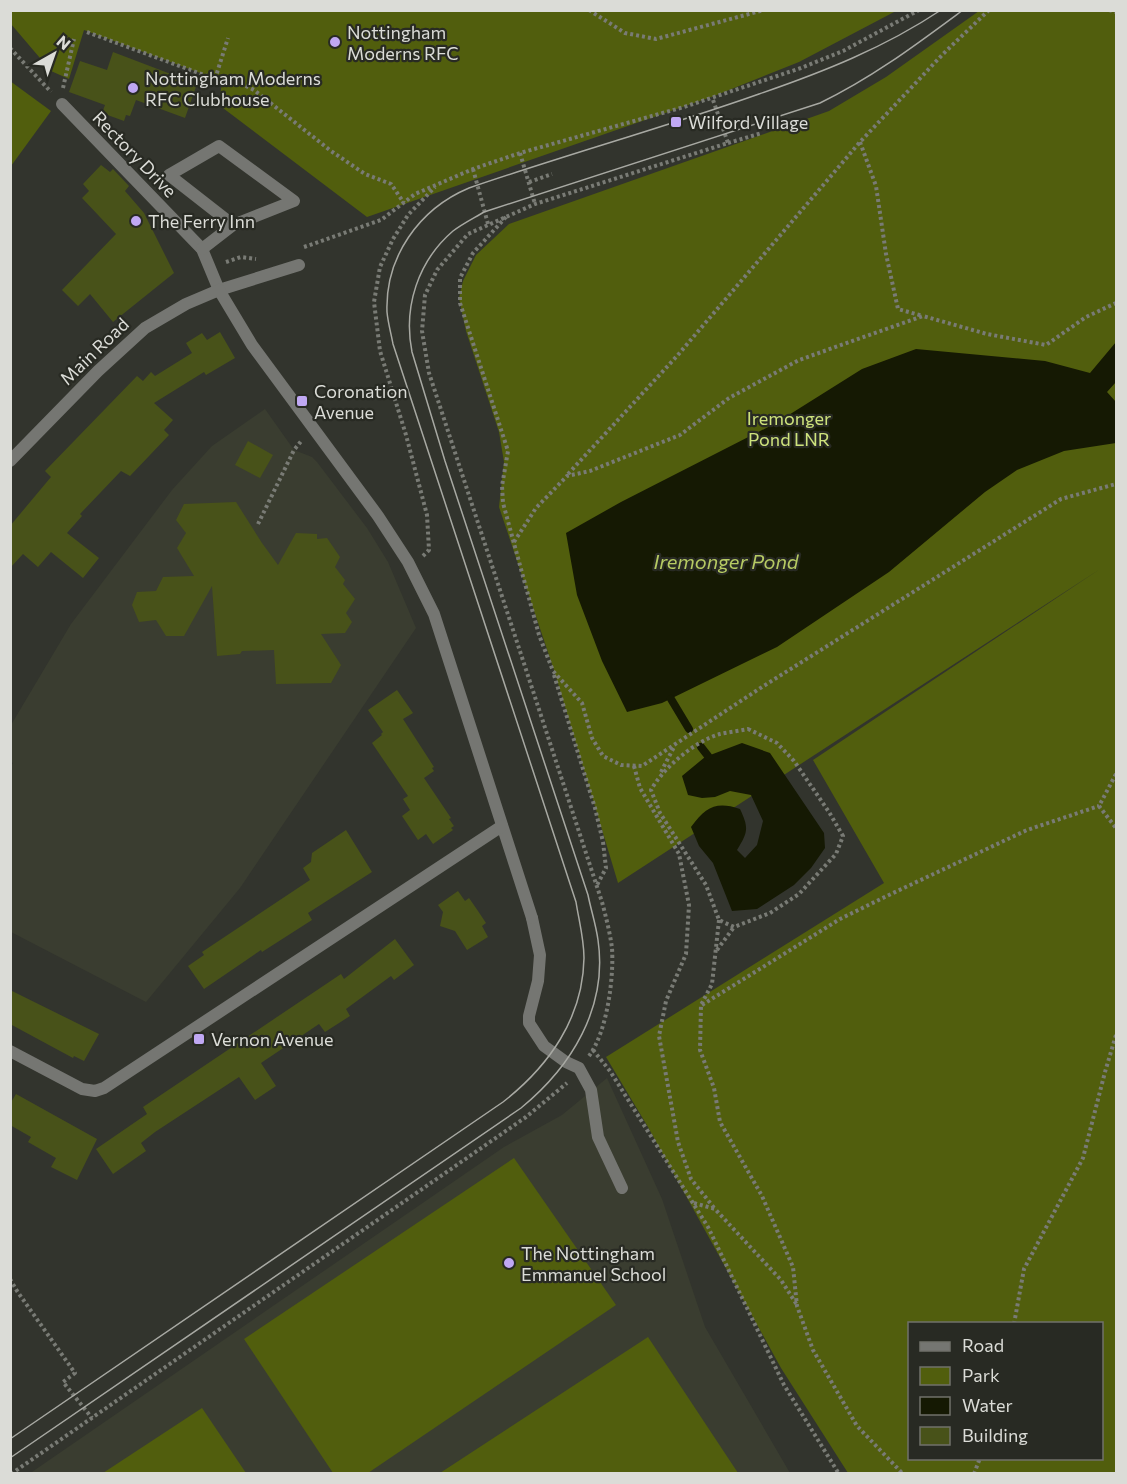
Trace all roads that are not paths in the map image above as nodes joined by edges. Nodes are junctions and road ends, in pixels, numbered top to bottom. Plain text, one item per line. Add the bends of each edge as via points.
1 (62, 104) road end
2 (233, 225) junction
3 (202, 249) junction
4 (299, 265) dead end
5 (219, 290) junction
6 (10, 461) edge
7 (502, 826) junction
8 (10, 1051) edge
9 (622, 1188) dead end

1 - 3 street, Rectory Drive
2 - 2 street via 206,203 169,175 219,146 294,201
2 - 3 street
3 - 5 street, Rectory Drive
4 - 5 street, Main Road
5 - 6 street, Main Road via 145,328
5 - 7 street via 252,345 408,562 434,614
7 - 8 street via 104,1088 82,1089
7 - 9 street via 540,955 529,1023 544,1046 579,1068 591,1090 598,1137

